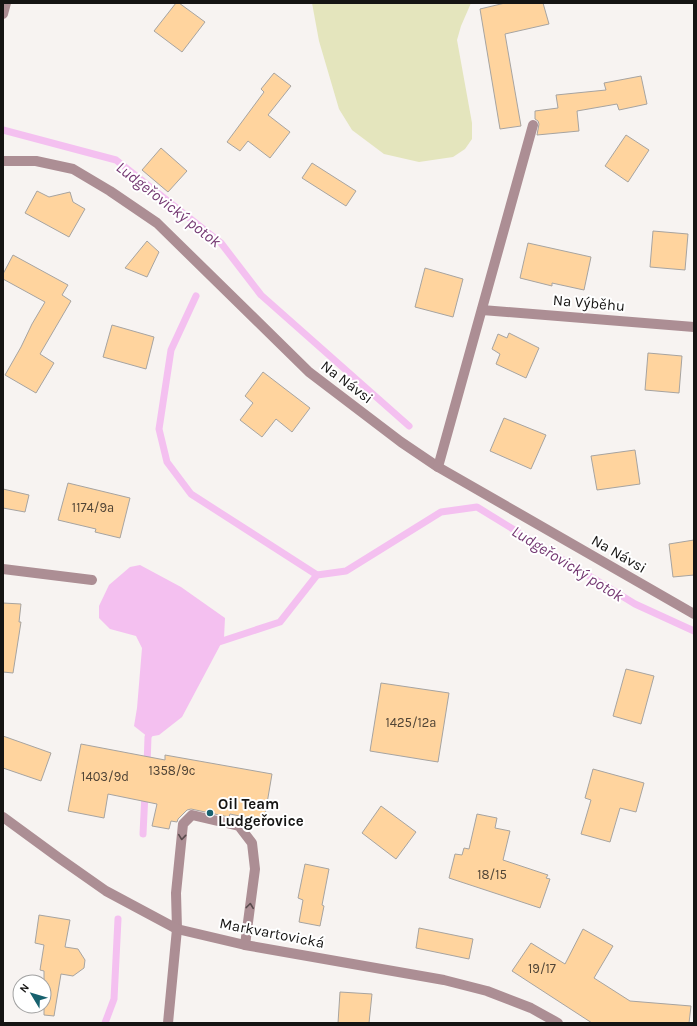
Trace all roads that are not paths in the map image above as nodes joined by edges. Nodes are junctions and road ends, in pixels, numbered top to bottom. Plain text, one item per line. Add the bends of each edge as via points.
1 (6, 3) edge
2 (3, 14) edge
3 (533, 126) dead end
4 (3, 161) edge
5 (482, 310) junction
6 (694, 327) edge
7 (438, 467) junction
8 (3, 569) edge
9 (92, 580) dead end
10 (694, 614) edge
11 (3, 817) edge
12 (177, 929) junction
13 (245, 945) junction
14 (168, 1023) edge
15 (558, 1023) edge

1 - 2 street
3 - 5 street
4 - 7 street, Na Návsi via 36,161 73,169 157,223 309,372
5 - 6 street, Na Výběhu
5 - 7 street
7 - 10 street, Na Návsi
8 - 9 street
11 - 12 street, Markvartovická via 106,891
12 - 13 street, Markvartovická
13 -> 12 street via 255,869 252,843 239,826 192,815 183,824 176,894
12 - 14 street
13 - 15 street, Markvartovická via 444,980 487,991 531,1008

